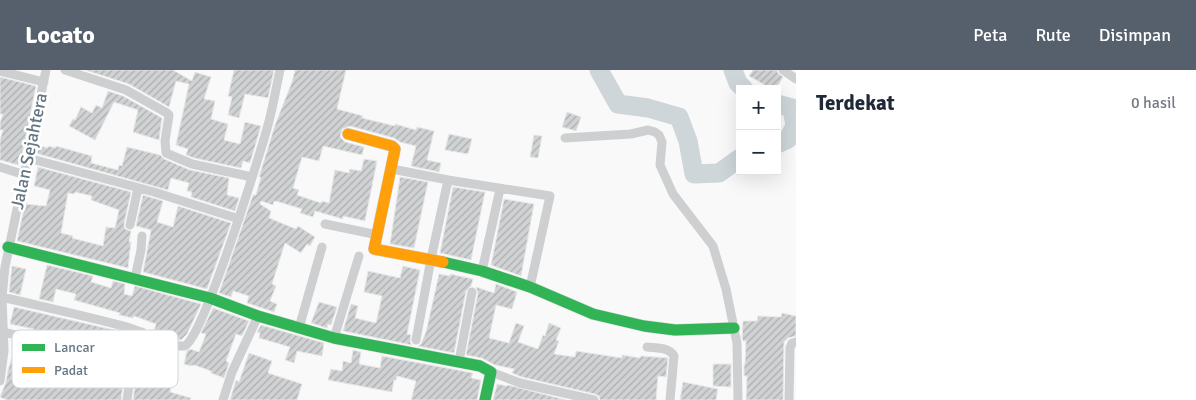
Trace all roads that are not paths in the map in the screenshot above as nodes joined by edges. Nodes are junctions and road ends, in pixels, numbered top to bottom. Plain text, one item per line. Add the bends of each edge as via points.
1 (46, 70) edge
2 (65, 70) edge
3 (280, 70) edge
4 (784, 70) edge
5 (0, 71) edge
6 (796, 79) edge
7 (44, 82) junction
8 (348, 134) dead end
9 (565, 138) dead end
10 (28, 158) junction
11 (0, 167) edge
12 (392, 169) junction
13 (25, 175) junction
14 (252, 177) junction
15 (448, 180) junction
16 (138, 188) junction
17 (500, 189) junction
18 (239, 219) junction
19 (325, 224) dead end
20 (130, 225) dead end
21 (378, 235) junction
22 (142, 236) dead end
23 (8, 247) junction
24 (322, 247) dead end
25 (359, 256) dead end
26 (431, 259) junction
27 (482, 271) junction
28 (134, 278) junction
29 (530, 287) junction
30 (472, 292) dead end
31 (2, 297) junction
32 (210, 298) junction
33 (258, 316) junction
34 (299, 328) junction
35 (734, 328) junction
36 (136, 330) edge
37 (2, 331) edge
38 (334, 338) junction
39 (416, 340) dead end
40 (796, 342) edge
41 (178, 344) edge
42 (647, 346) dead end
43 (459, 361) junction
44 (491, 372) junction
45 (0, 381) edge
46 (223, 400) edge
47 (485, 400) edge
48 (594, 400) edge
49 (670, 400) edge
50 (738, 400) edge
51 (789, 400) edge

1 - 7 street, Jalan Sejahtera
2 - 14 street via 126,90 167,113 166,154 192,164
3 - 14 street via 269,124
4 - 6 street
5 - 7 street
7 - 10 street, Jalan Sejahtera
8 - 12 street via 392,146 395,149
9 - 35 street via 648,130 659,135 662,142 660,165 673,194 714,246
10 - 13 street, Jalan Sejahtera
10 - 16 street
11 - 13 street
12 - 15 street
12 - 21 street
13 - 23 street, Jalan Sejahtera
14 - 18 street
15 - 17 street
15 - 26 street
16 - 18 street
16 - 20 street
17 - 27 street
17 - 29 street via 551,194
18 - 32 street
19 - 21 street
21 - 26 street via 374,249
22 - 28 street
23 - 28 street
23 - 31 street, Jalan Sejahtera
24 - 34 street
25 - 38 street
26 - 27 street
26 - 39 street
27 - 29 street
28 - 32 street
29 - 35 street via 593,314 663,330
30 - 43 street
31 - 36 street
31 - 37 street, Jalan Sejahtera
32 - 33 street
32 - 41 street via 192,340 184,346
33 - 34 street
33 - 46 street
34 - 38 street
35 - 50 street
37 - 45 street, Jalan Sejahtera
38 - 43 street
40 - 51 street via 790,348
42 - 49 street via 667,350 674,356
43 - 44 street
44 - 47 street
44 - 48 street

